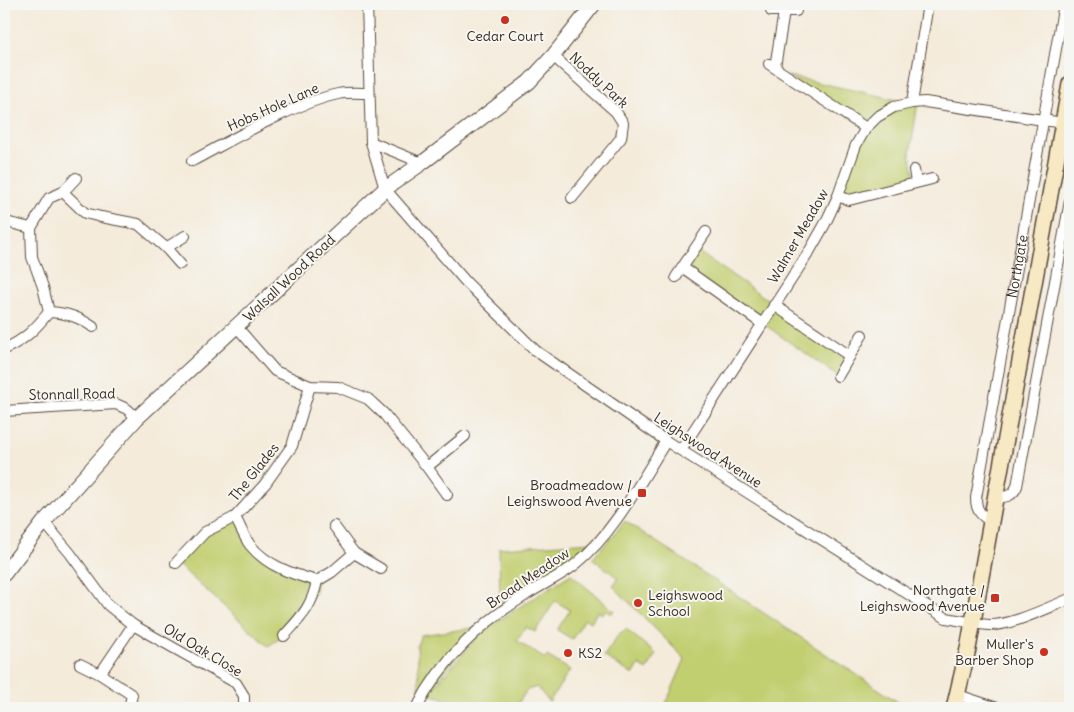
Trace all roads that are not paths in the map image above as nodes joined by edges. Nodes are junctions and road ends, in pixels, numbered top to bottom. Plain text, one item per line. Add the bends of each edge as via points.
1 (367, 4) edge
2 (594, 4) edge
3 (928, 4) edge
4 (1064, 4) edge
5 (771, 10) dead end
6 (796, 11) dead end
7 (784, 12) junction
8 (553, 56) junction
9 (1070, 84) edge
10 (369, 93) junction
11 (912, 103) junction
12 (1044, 120) junction
13 (1064, 123) junction
14 (866, 128) junction
15 (371, 142) junction
16 (192, 161) dead end
17 (422, 163) junction
18 (914, 170) dead end
19 (76, 178) dead end
20 (932, 179) dead end
21 (916, 182) junction
22 (385, 189) junction
23 (63, 192) junction
24 (838, 196) junction
25 (572, 198) dead end
26 (1070, 201) edge
27 (4, 225) edge
28 (31, 228) junction
29 (706, 232) dead end
30 (185, 236) dead end
31 (1067, 243) edge
32 (166, 248) junction
33 (180, 264) dead end
34 (682, 267) junction
35 (676, 276) dead end
36 (774, 305) junction
37 (50, 312) junction
38 (762, 323) junction
39 (236, 326) junction
40 (93, 327) dead end
41 (862, 335) dead end
42 (4, 349) edge
43 (850, 356) junction
44 (838, 376) dead end
45 (310, 386) junction
46 (4, 411) edge
47 (137, 418) junction
48 (465, 436) dead end
49 (666, 441) junction
50 (681, 450) junction
51 (427, 467) junction
52 (446, 495) dead end
53 (996, 497) junction
54 (235, 518) junction
55 (44, 522) junction
56 (991, 522) junction
57 (334, 526) dead end
58 (354, 554) junction
59 (176, 564) dead end
60 (381, 569) dead end
61 (4, 574) edge
62 (318, 581) junction
63 (1070, 599) edge
64 (972, 622) junction
65 (133, 625) junction
66 (284, 636) dead end
67 (80, 664) dead end
68 (100, 674) junction
69 (956, 702) edge
70 (129, 708) edge
71 (244, 708) edge
72 (417, 708) edge
73 (997, 708) edge

1 - 10 street
2 - 8 street, Walsall Wood Road
3 - 11 street
4 - 12 street, Northgate
5 - 7 street
6 - 7 street
7 - 14 street via 772,65
8 - 17 street, Walsall Wood Road via 529,82
8 - 25 street, Noddy Park via 616,112 623,123 621,138
9 - 13 main road, Northgate
10 - 15 street
10 - 16 street, Hobs Hole Lane via 339,94 312,103
11 - 12 street, Walmer Meadow via 925,102
11 - 14 street, Walmer Meadow via 886,111
12 - 13 street, Walmer Meadow
12 - 56 street, Northgate via 976,498 980,514
13 - 53 main road, Northgate
14 - 24 street, Walmer Meadow
15 - 17 street
15 - 22 street
17 - 22 street, Walsall Wood Road
18 - 21 street
19 - 23 street
20 - 21 street
21 - 24 street via 849,200
22 - 39 street, Walsall Wood Road
22 - 49 street, Leighswood Avenue via 466,282 536,351
23 - 28 street via 49,198
23 - 32 street via 86,213 138,224
24 - 36 street, Walmer Meadow via 813,245
26 - 31 street
27 - 28 street via 10,223
28 - 37 street via 32,258
29 - 34 street
30 - 32 street
31 - 53 street via 1017,486 1008,497
32 - 33 street
34 - 35 street
34 - 38 street
36 - 38 street, Walmer Meadow
36 - 43 street
37 - 40 street via 81,318
37 - 42 street via 34,331
38 - 50 street, Walmer Meadow
39 - 45 street via 275,371
39 - 47 street, Walsall Wood Road
41 - 43 street
43 - 44 street
45 - 51 street via 338,387 368,399
45 - 54 street, The Glades via 292,446
46 - 47 street, Stonnall Road via 116,404
47 - 55 street, Walsall Wood Road
48 - 51 street
49 - 50 street, Leighswood Avenue
49 - 72 street, Broad Meadow via 604,538 576,564 480,627 450,658
50 - 64 street, Leighswood Avenue via 946,618
51 - 52 street
53 - 56 main road, Northgate
54 - 59 street, The Glades via 206,532
54 - 62 street, The Glades via 250,544 270,563
55 - 61 street, Walsall Wood Road
55 - 65 street, Old Oak Close via 108,605
56 - 64 main road, Northgate
57 - 58 street
58 - 60 street
58 - 62 street
62 - 66 street via 308,609
63 - 64 street, Leighswood Avenue via 1002,624
64 - 69 main road, Northgate
65 - 68 street
65 - 71 street, Old Oak Close via 236,684 244,696
67 - 68 street
68 - 70 street via 132,695
69 - 73 street

